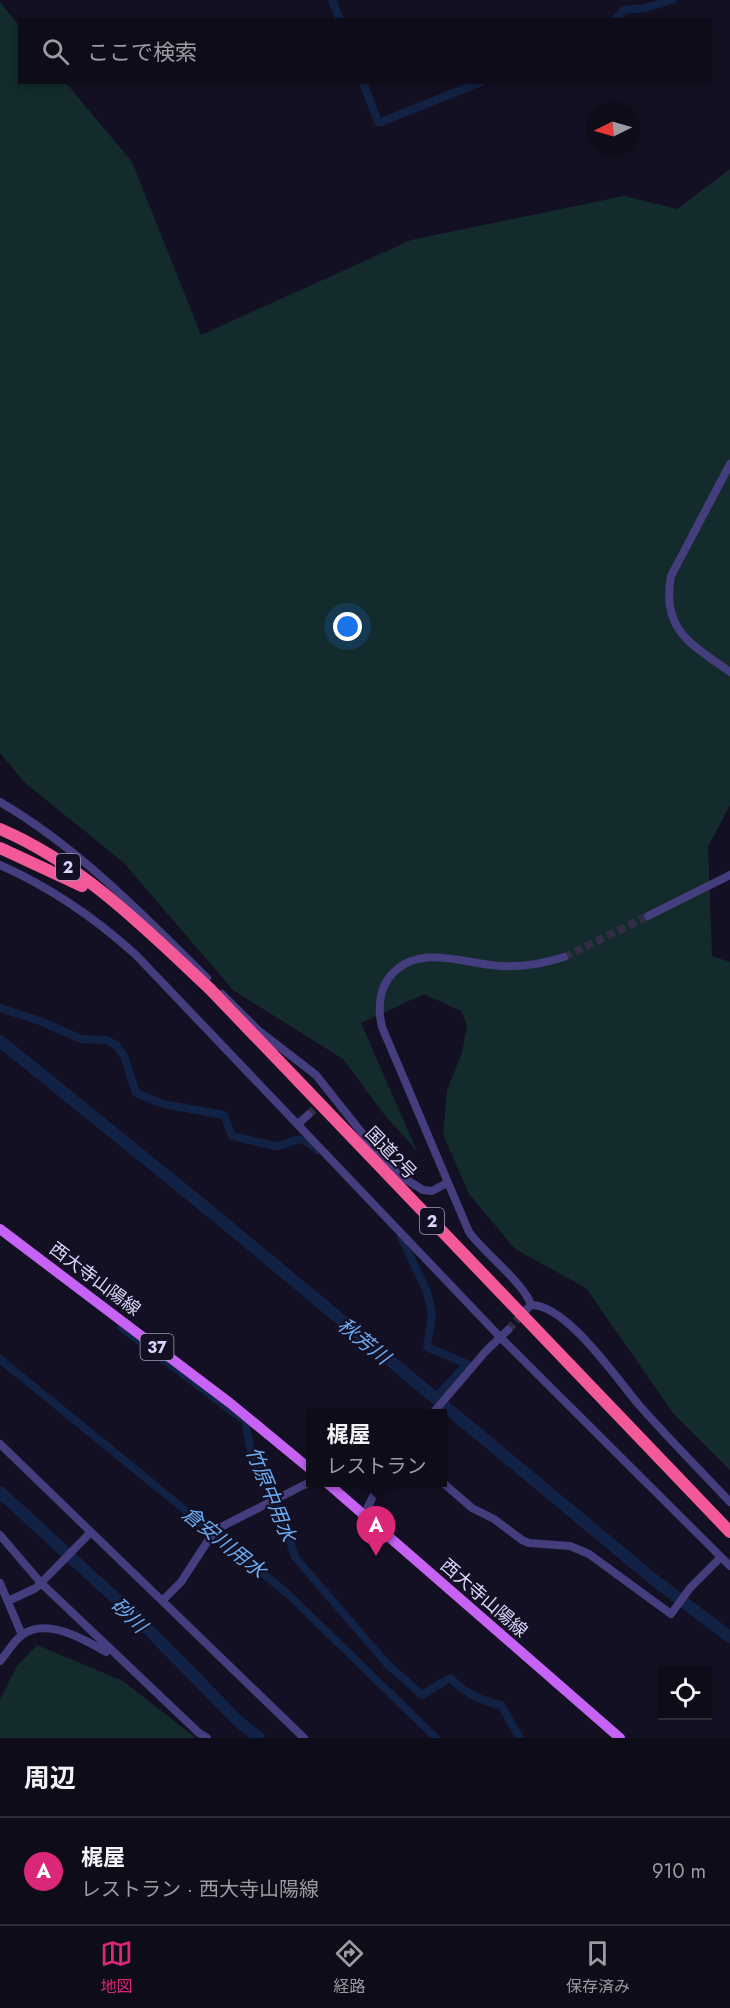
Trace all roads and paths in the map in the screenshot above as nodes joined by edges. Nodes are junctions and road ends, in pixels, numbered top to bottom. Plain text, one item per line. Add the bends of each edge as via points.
1 (730, 464) edge
2 (730, 672) edge
3 (0, 802) edge
4 (0, 822) edge
5 (0, 829) edge
6 (13, 835) junction
7 (0, 848) edge
8 (0, 865) edge
9 (730, 875) edge
10 (130, 914) junction
11 (648, 916) tunnel mouth
12 (564, 957) tunnel mouth
13 (332, 1093) junction
14 (325, 1101) tunnel mouth
15 (309, 1115) tunnel mouth
16 (298, 1124) junction
17 (447, 1183) junction
18 (0, 1229) edge
19 (508, 1330) tunnel mouth
20 (501, 1338) junction
21 (436, 1409) edge
22 (0, 1444) edge
23 (306, 1466) edge
24 (306, 1484) edge
25 (447, 1486) edge
26 (332, 1487) edge
27 (378, 1487) edge
28 (730, 1502) edge
29 (364, 1515) junction
30 (730, 1532) edge
31 (90, 1533) junction
32 (0, 1535) edge
33 (721, 1557) junction
34 (730, 1566) edge
35 (42, 1582) junction
36 (0, 1583) edge
37 (8, 1601) junction
38 (162, 1601) junction
39 (22, 1635) junction
40 (106, 1653) dead end
41 (0, 1661) edge
42 (207, 1738) edge
43 (304, 1738) edge
44 (620, 1738) edge

1 - 2 street via 671,576 668,591 670,613 679,632
3 - 13 street via 49,832 114,886 259,1031 298,1059
4 - 6 highway
5 - 6 highway, 国道2号 / 2
6 - 10 highway, 国道2号 / 2 via 72,870
7 - 10 highway via 70,879
8 - 16 street via 68,900 99,921 171,990
9 - 11 street
10 - 30 highway, 国道2号 / 2 via 210,989
12 - 17 street via 516,966 419,958 399,967 385,984 379,1005 382,1027
13 - 14 street
13 - 17 street via 381,1157 408,1180 432,1191
15 - 16 street
16 - 20 street
17 - 28 street via 469,1232 526,1292 528,1308 547,1307 599,1353 639,1404
18 - 23 main road, 西大寺山陽線 / 37 via 230,1403
19 - 20 street
20 - 21 street
20 - 33 street
22 - 31 street
24 - 38 street via 214,1530 181,1582
25 - 33 street via 472,1508 522,1540 570,1546 589,1554 671,1614
26 - 29 main road, 西大寺山陽線
27 - 29 street
29 - 44 main road, 西大寺山陽線
31 - 35 street
31 - 38 street
32 - 35 street
33 - 34 street
35 - 37 street via 26,1595
35 - 42 street
36 - 37 street
37 - 39 street
38 - 43 street
39 - 40 street via 44,1629 59,1631
39 - 41 street

